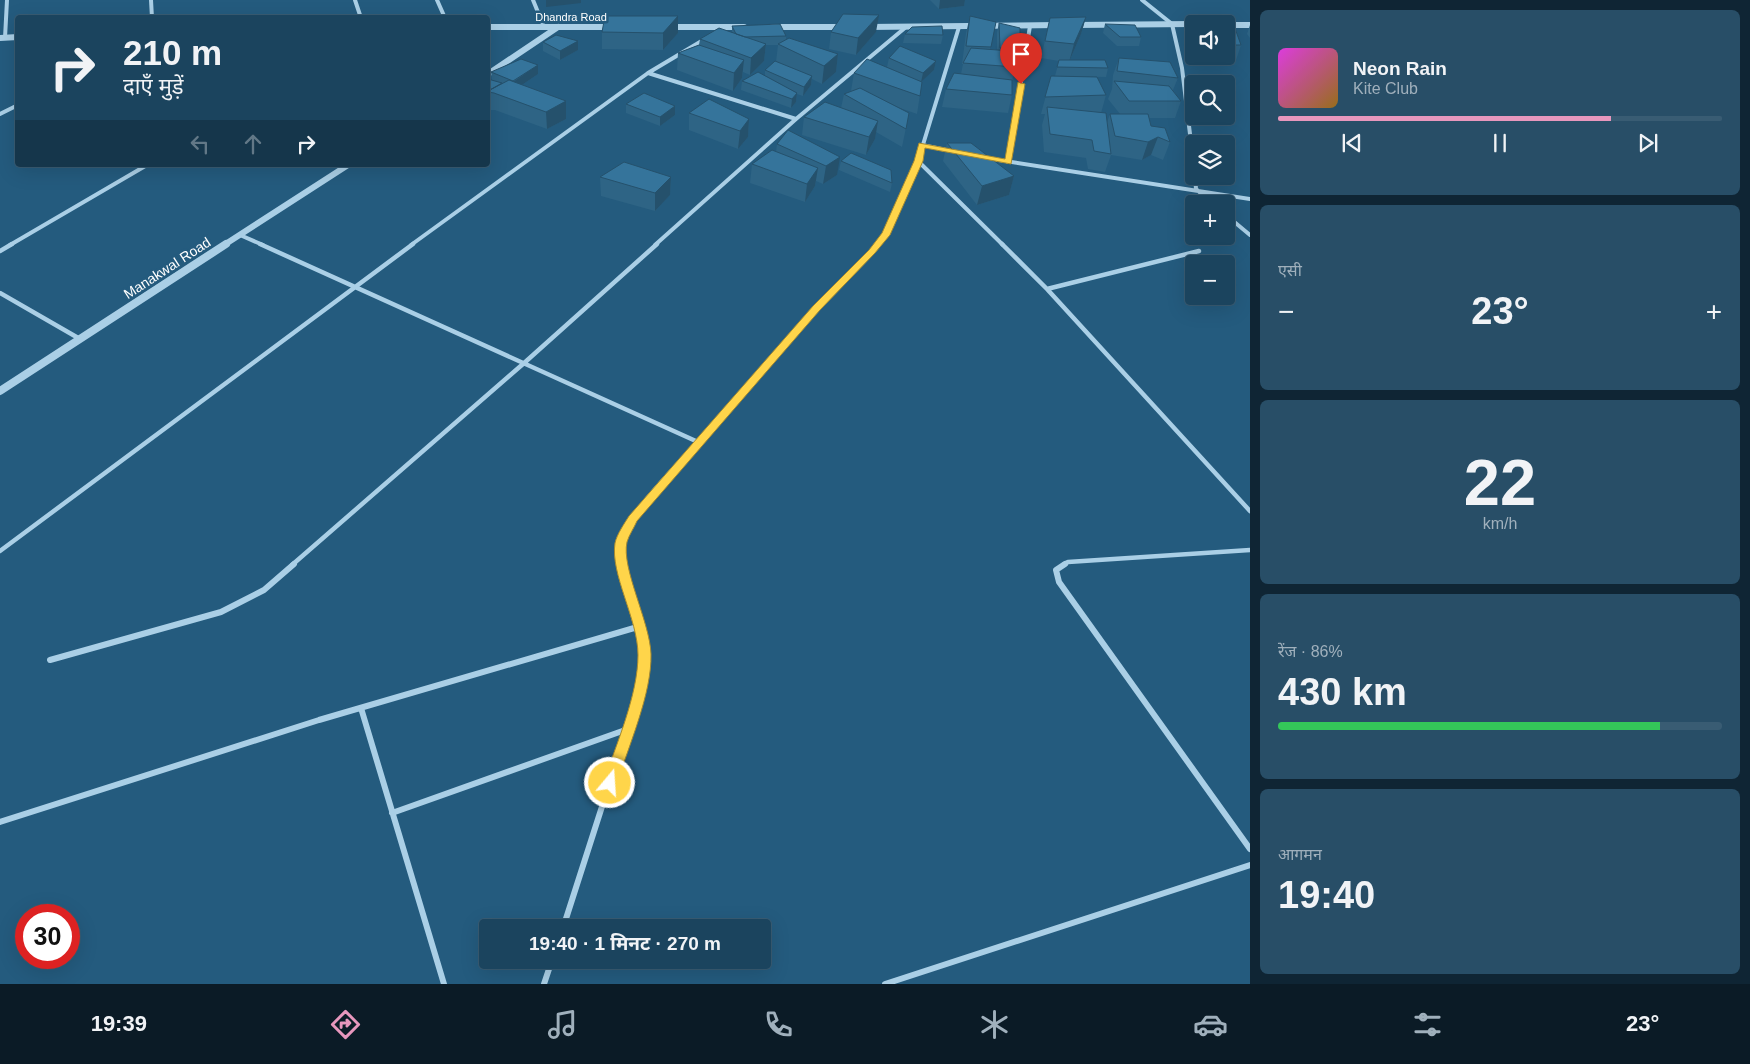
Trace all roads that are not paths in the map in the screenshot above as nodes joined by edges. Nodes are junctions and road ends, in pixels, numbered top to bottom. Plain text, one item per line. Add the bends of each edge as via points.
1 (7, 0) edge
2 (152, 0) edge
3 (355, 0) edge
4 (437, 0) edge
5 (533, 0) edge
6 (1142, 0) edge
7 (152, 15) edge
8 (360, 15) edge
9 (444, 15) edge
10 (1172, 24) junction
11 (1185, 24) edge
12 (1235, 25) edge
13 (1250, 25) edge
14 (1030, 26) junction
15 (490, 27) edge
16 (544, 27) junction
17 (560, 27) junction
18 (618, 27) edge
19 (657, 27) edge
20 (725, 27) junction
21 (753, 27) edge
22 (763, 27) edge
23 (849, 27) edge
24 (859, 27) edge
25 (906, 27) junction
26 (959, 27) junction
27 (716, 32) edge
28 (15, 37) edge
29 (708, 37) edge
30 (2, 38) edge
31 (490, 73) edge
32 (648, 73) junction
33 (15, 106) edge
34 (0, 114) edge
35 (796, 119) junction
36 (1190, 135) edge
37 (922, 145) junction
38 (960, 153) edge
39 (980, 156) edge
40 (918, 161) junction
41 (1008, 162) junction
42 (144, 167) edge
43 (345, 167) edge
44 (1196, 185) edge
45 (1196, 189) junction
46 (1203, 195) edge
47 (1250, 199) edge
48 (1235, 222) edge
49 (240, 235) junction
50 (1250, 235) edge
51 (0, 251) edge
52 (1199, 251) dead end
53 (355, 286) junction
54 (1047, 289) junction
55 (0, 293) edge
56 (80, 339) junction
57 (523, 364) junction
58 (0, 391) edge
59 (698, 442) junction
60 (1250, 511) edge
61 (1250, 550) edge
62 (0, 551) edge
63 (640, 626) junction
64 (50, 660) dead end
65 (361, 708) junction
66 (628, 729) junction
67 (392, 813) junction
68 (0, 822) edge
69 (1250, 849) edge
70 (1250, 865) edge
71 (566, 919) edge
72 (549, 969) edge
73 (444, 984) edge
74 (544, 984) edge
75 (885, 984) edge

1 - 30 street
2 - 7 street
3 - 8 street
4 - 9 street
5 - 16 street
6 - 10 street
10 - 11 street
10 - 14 street
10 - 36 street
12 - 13 street
14 - 26 street
14 - 41 street
15 - 16 street, Dhandra Road
16 - 17 street, Dhandra Road
17 - 18 street, Dhandra Road
17 - 31 street
19 - 20 street
20 - 21 street
20 - 27 street
22 - 23 street
24 - 25 street
25 - 26 street
25 - 35 street
26 - 37 street
28 - 30 street
29 - 32 street
32 - 35 street
32 - 53 street
33 - 34 street
35 - 57 street
37 - 38 street
37 - 40 street
39 - 41 street
40 - 54 street
40 - 59 street via 887,233
41 - 45 street
42 - 51 street
43 - 49 street, Manakwal Road
44 - 45 street
45 - 46 street
45 - 47 street
48 - 50 street
49 - 53 street
49 - 56 street, Manakwal Road
52 - 54 street
53 - 57 street
53 - 62 street
54 - 60 street
55 - 56 street
56 - 58 street, Manakwal Road
57 - 59 street
57 - 64 street via 264,590 221,612
59 - 63 street via 633,519 621,542 622,565
61 - 69 street via 1068,562 1056,570 1059,582
63 - 65 street
63 - 66 street via 644,654 642,682
65 - 67 street
65 - 68 street
66 - 67 street
66 - 71 street
67 - 73 street
70 - 75 street
72 - 74 street

